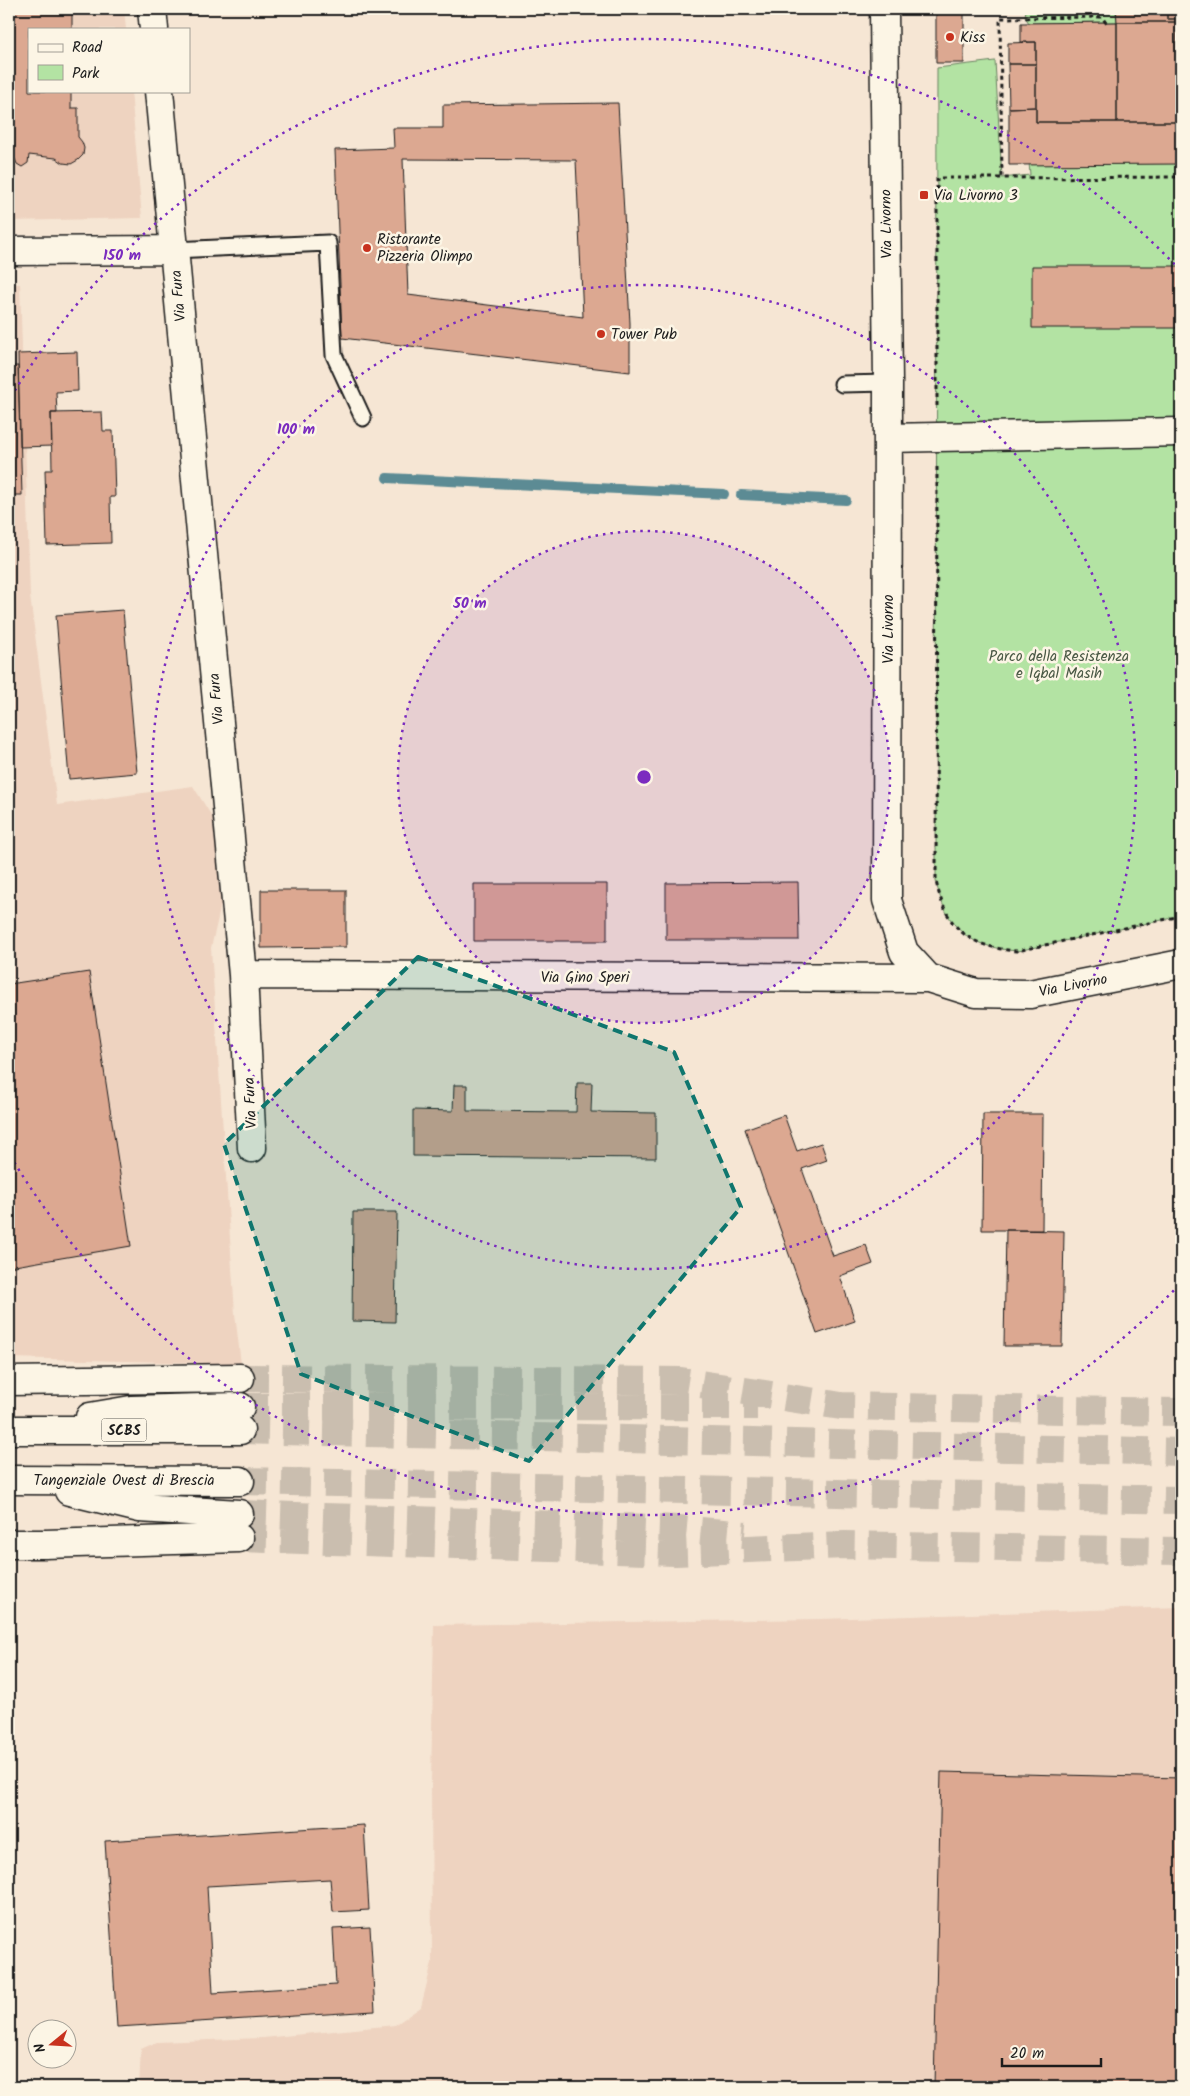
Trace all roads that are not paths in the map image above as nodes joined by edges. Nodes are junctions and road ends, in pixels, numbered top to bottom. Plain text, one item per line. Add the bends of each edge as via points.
1 (152, 9) edge
2 (884, 9) edge
3 (154, 28) edge
4 (159, 92) edge
5 (173, 250) junction
6 (9, 251) edge
7 (888, 383) junction
8 (842, 384) dead end
9 (363, 418) dead end
10 (1181, 432) edge
11 (888, 438) junction
12 (1181, 964) edge
13 (243, 975) junction
14 (928, 978) junction
15 (252, 1148) dead end
16 (240, 1378) tunnel mouth
17 (9, 1381) edge
18 (240, 1419) tunnel mouth
19 (14, 1430) edge
20 (17, 1480) edge
21 (240, 1481) tunnel mouth
22 (9, 1544) edge

1 - 3 main road
2 - 7 main road, Via Livorno
4 - 5 main road, Via Fura
5 - 6 main road
5 - 9 lane, Via Fura via 328,244 334,355
5 - 13 main road, Via Fura
7 - 8 lane
7 - 11 main road, Via Livorno
10 - 11 main road
11 - 14 main road, Via Livorno via 887,900 904,952
12 - 14 main road, Via Livorno via 1030,994 976,993
13 - 14 main road, Via Gino Speri
13 - 15 main road, Via Fura
16 - 17 main road
18 - 19 main road via 131,1410
20 - 21 main road, Tangenziale Ovest di Brescia
20 - 22 main road via 139,1508 239,1526 45,1544

